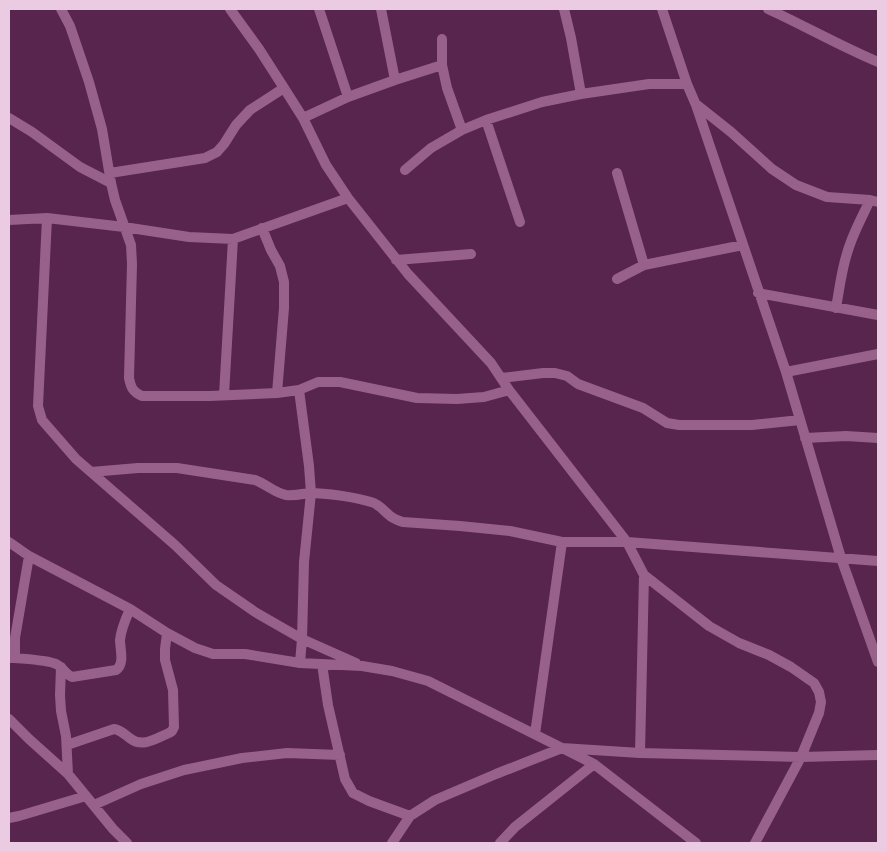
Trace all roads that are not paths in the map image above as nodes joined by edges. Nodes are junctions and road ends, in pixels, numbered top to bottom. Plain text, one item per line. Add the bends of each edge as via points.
1 (61, 9) edge
2 (230, 9) edge
3 (319, 9) edge
4 (381, 9) edge
5 (564, 9) edge
6 (662, 9) edge
7 (768, 9) edge
8 (442, 40) dead end
9 (878, 62) edge
10 (442, 65) junction
11 (395, 80) junction
12 (687, 84) junction
13 (284, 88) junction
14 (581, 94) junction
15 (348, 97) junction
16 (696, 104) junction
17 (9, 118) edge
18 (302, 118) junction
19 (486, 120) junction
20 (462, 130) junction
21 (405, 170) dead end
22 (617, 174) dead end
23 (110, 178) junction
24 (348, 198) junction
25 (874, 201) edge
26 (47, 218) junction
27 (9, 220) edge
28 (520, 222) dead end
29 (124, 227) junction
30 (262, 228) junction
31 (233, 238) junction
32 (743, 245) junction
33 (471, 254) dead end
34 (396, 260) junction
35 (644, 266) junction
36 (617, 279) dead end
37 (758, 293) junction
38 (836, 308) junction
39 (878, 315) edge
40 (878, 354) edge
41 (786, 372) junction
42 (502, 378) junction
43 (299, 390) junction
44 (509, 390) junction
45 (277, 393) junction
46 (224, 395) junction
47 (800, 420) junction
48 (805, 438) junction
49 (878, 438) edge
50 (91, 472) junction
51 (311, 493) junction
52 (9, 542) edge
53 (562, 542) junction
54 (627, 542) junction
55 (29, 556) junction
56 (841, 558) junction
57 (878, 561) edge
58 (644, 575) junction
59 (130, 609) junction
60 (167, 632) junction
61 (302, 639) junction
62 (12, 658) edge
63 (878, 662) edge
64 (300, 663) junction
65 (322, 664) junction
66 (362, 666) junction
67 (61, 668) junction
68 (9, 719) edge
69 (535, 734) junction
70 (67, 745) junction
71 (562, 748) junction
72 (640, 753) junction
73 (340, 755) junction
74 (878, 755) edge
75 (801, 757) junction
76 (594, 764) junction
77 (68, 774) junction
78 (86, 796) junction
79 (94, 805) junction
80 (410, 816) junction
81 (9, 818) edge
82 (128, 843) edge
83 (392, 843) edge
84 (500, 843) edge
85 (696, 843) edge
86 (755, 843) edge

1 - 23 street via 89,82 102,129
2 - 13 street
3 - 15 street
4 - 11 street
5 - 14 street
6 - 12 street
7 - 9 street
8 - 10 street
10 - 11 street
10 - 20 street
11 - 15 street
12 - 14 street via 649,84
12 - 16 street
13 - 18 street
13 - 23 street via 250,110 224,144 205,158
14 - 19 street via 542,102
15 - 18 street
16 - 25 street via 772,169 796,185 827,197
16 - 32 street
17 - 23 street via 80,168
18 - 24 street via 326,166
19 - 20 street
19 - 28 street
20 - 21 street via 431,148
22 - 35 street
23 - 29 street
24 - 30 street
24 - 34 street
25 - 38 street via 847,252
26 - 27 street
26 - 29 street
26 - 50 street via 38,406 42,420
29 - 31 street via 189,237
29 - 46 street via 131,245 132,264 130,387 142,396
30 - 31 street
30 - 45 street via 284,282
31 - 46 street
32 - 35 street
32 - 37 street
33 - 34 street
34 - 42 street
35 - 36 street
37 - 38 street
37 - 41 street
38 - 39 street
40 - 41 street
41 - 47 street
42 - 44 street
42 - 47 street via 543,373 567,376 578,384 679,425 752,425
43 - 44 street via 318,382 340,382 417,398 457,399 484,397
43 - 45 street
43 - 51 street
44 - 54 street
45 - 46 street
47 - 48 street
48 - 49 street
48 - 56 street
50 - 51 street via 177,468 255,480 284,495
50 - 61 street via 216,585
51 - 53 street via 373,502 403,522 510,531
51 - 61 street via 304,562
52 - 55 street
53 - 54 street
53 - 69 street
54 - 56 street
54 - 58 street
55 - 59 street
55 - 62 street
56 - 57 street
56 - 63 street
58 - 72 street
58 - 75 street via 709,626 791,667 814,683 821,702
59 - 60 street
59 - 67 street via 120,639 119,668 72,677
60 - 64 street via 213,654 245,654
60 - 70 street via 166,660 173,690 172,731 144,744 114,729
61 - 64 street
61 - 66 street
62 - 67 street via 55,663
64 - 65 street
65 - 66 street
65 - 73 street
66 - 69 street via 428,681
67 - 70 street via 60,695
68 - 77 street
69 - 71 street
70 - 77 street
71 - 72 street
71 - 76 street
71 - 80 street via 435,800
72 - 75 street
73 - 79 street via 287,753 242,758 184,770 141,784
73 - 80 street via 344,779 353,793
74 - 75 street
75 - 86 street
76 - 84 street via 515,827
76 - 85 street
77 - 78 street
78 - 79 street
78 - 81 street
79 - 82 street
80 - 83 street

